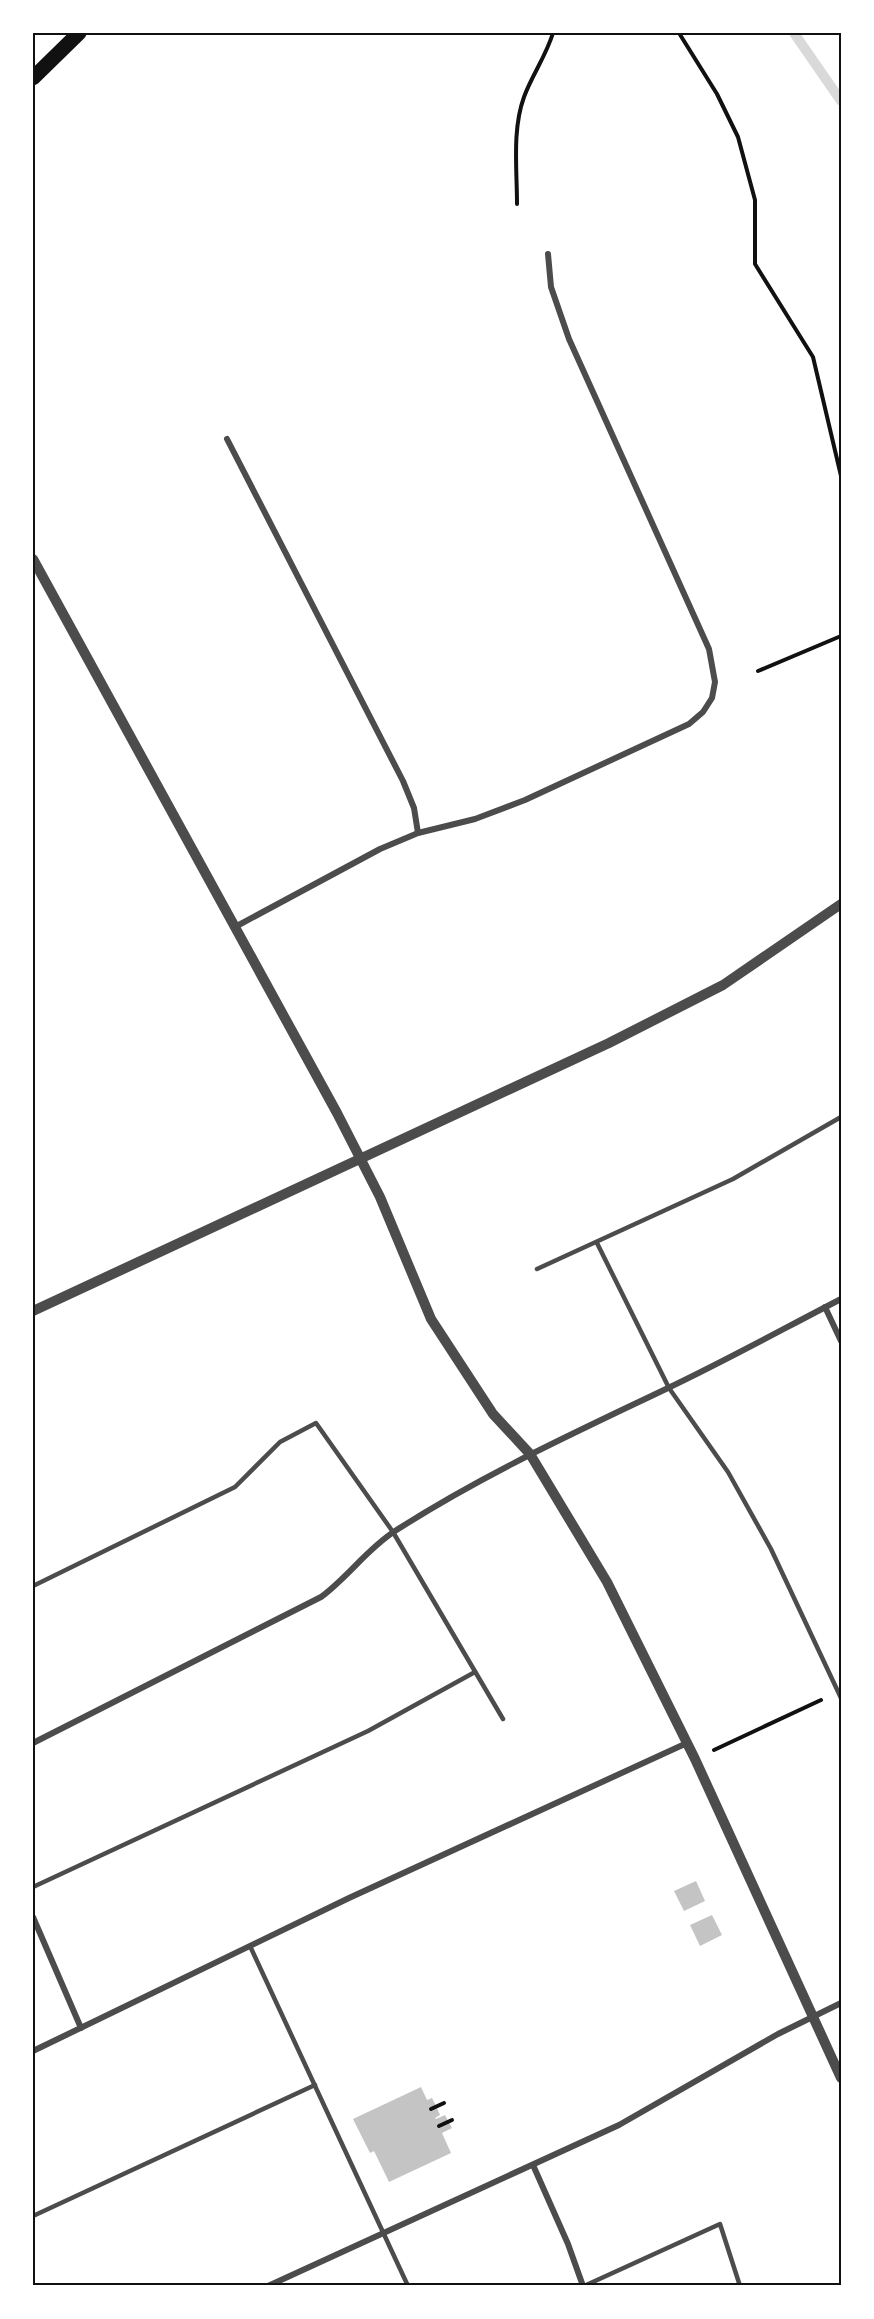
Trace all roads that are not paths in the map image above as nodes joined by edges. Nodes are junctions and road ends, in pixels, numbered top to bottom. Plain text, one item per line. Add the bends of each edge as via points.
1 (79, 33) edge
2 (33, 78) edge
3 (548, 254) dead end
4 (227, 439) dead end
5 (33, 559) edge
6 (418, 833) junction
7 (841, 904) edge
8 (235, 927) junction
9 (841, 1117) edge
10 (361, 1158) junction
11 (597, 1243) junction
12 (537, 1269) dead end
13 (841, 1299) edge
14 (825, 1308) junction
15 (33, 1311) edge
16 (841, 1341) edge
17 (669, 1388) junction
18 (530, 1454) junction
19 (393, 1532) junction
20 (33, 1586) edge
21 (475, 1672) junction
22 (841, 1698) edge
23 (503, 1719) dead end
24 (33, 1743) edge
25 (687, 1743) junction
26 (33, 1887) edge
27 (33, 1917) edge
28 (250, 1946) junction
29 (841, 2003) edge
30 (814, 2017) junction
31 (81, 2028) junction
32 (33, 2051) edge
33 (841, 2078) edge
34 (315, 2085) junction
35 (533, 2165) junction
36 (33, 2216) edge
37 (384, 2232) junction
38 (268, 2286) edge
39 (408, 2286) edge
40 (584, 2286) edge
41 (740, 2286) edge

1 - 2 main road
3 - 6 street via 551,287 568,339 709,649 714,673 712,698 703,712 673,733 525,800 475,819
4 - 6 street via 403,782 414,808
5 - 8 street
6 - 8 street
7 - 10 street via 723,985 609,1043
8 - 10 street
9 - 11 lane via 733,1179
10 - 15 street
10 - 18 street via 432,1319 493,1414
11 - 12 lane
11 - 17 lane
13 - 14 street
14 - 16 street
14 - 17 street
17 - 18 street
17 - 22 lane via 728,1472 766,1539
18 - 19 street
18 - 25 street via 607,1582
19 - 20 lane via 316,1423 280,1442 235,1487
19 - 21 lane
19 - 24 street via 321,1597
21 - 23 lane
21 - 26 lane via 368,1731
25 - 28 street
25 - 30 street
27 - 31 street
28 - 31 street
28 - 34 lane
29 - 30 street
30 - 33 street
30 - 35 street via 619,2125
31 - 32 street
34 - 36 lane
34 - 37 lane
35 - 37 street
35 - 40 street
37 - 38 street
37 - 39 lane
40 - 41 lane via 720,2224

